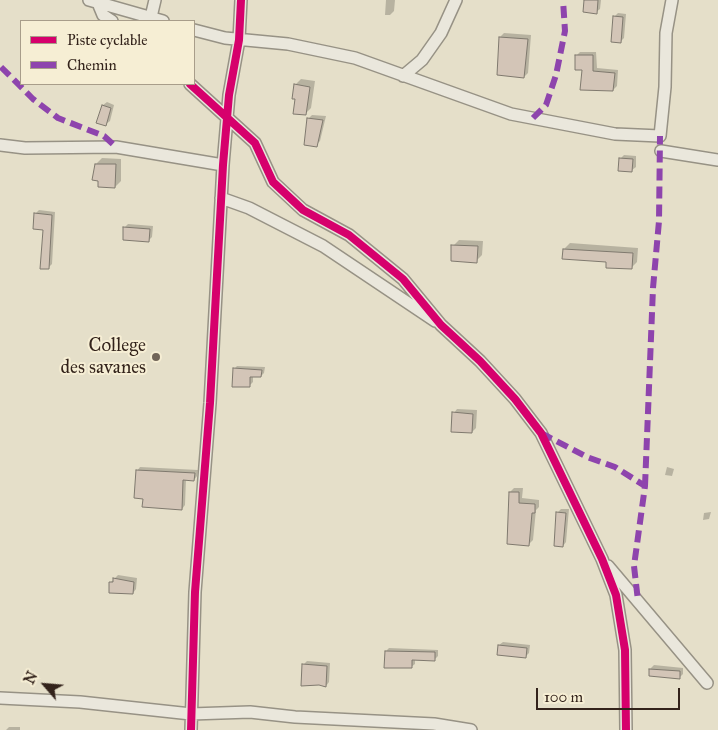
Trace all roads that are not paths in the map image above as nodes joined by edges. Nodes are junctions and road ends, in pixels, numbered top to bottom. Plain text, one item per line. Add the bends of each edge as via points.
1 (155, 0) edge
2 (241, 0) edge
3 (456, 0) edge
4 (672, 0) edge
5 (94, 2) edge
6 (151, 17) junction
7 (110, 20) edge
8 (160, 20) edge
9 (195, 30) edge
10 (239, 40) junction
11 (403, 76) junction
12 (191, 85) edge
13 (228, 120) junction
14 (0, 145) edge
15 (661, 151) dead end
16 (718, 160) edge
17 (222, 165) junction
18 (221, 198) junction
19 (441, 325) junction
20 (602, 559) junction
21 (707, 683) dead end
22 (0, 698) edge
23 (191, 714) junction
24 (190, 730) edge
25 (471, 730) edge
26 (626, 730) edge

1 - 6 street
2 - 10 street
3 - 11 street via 441,33 422,60
4 - 11 street via 666,33 660,136 615,134 511,114
5 - 6 street
5 - 7 street
6 - 8 street
9 - 10 street
10 - 11 street via 288,44 338,54
10 - 13 street
12 - 13 street
13 - 17 street
13 - 19 street via 255,143 274,182 303,210 349,235 403,279
14 - 17 street via 25,148 116,147
15 - 16 street
17 - 18 street
18 - 19 street via 249,208 323,246
18 - 23 street via 210,403 195,592
19 - 20 street via 480,361 541,433
20 - 21 street
20 - 26 street via 616,595 624,632
22 - 23 street via 80,702
23 - 24 street
23 - 25 street via 250,712 295,718 434,724

